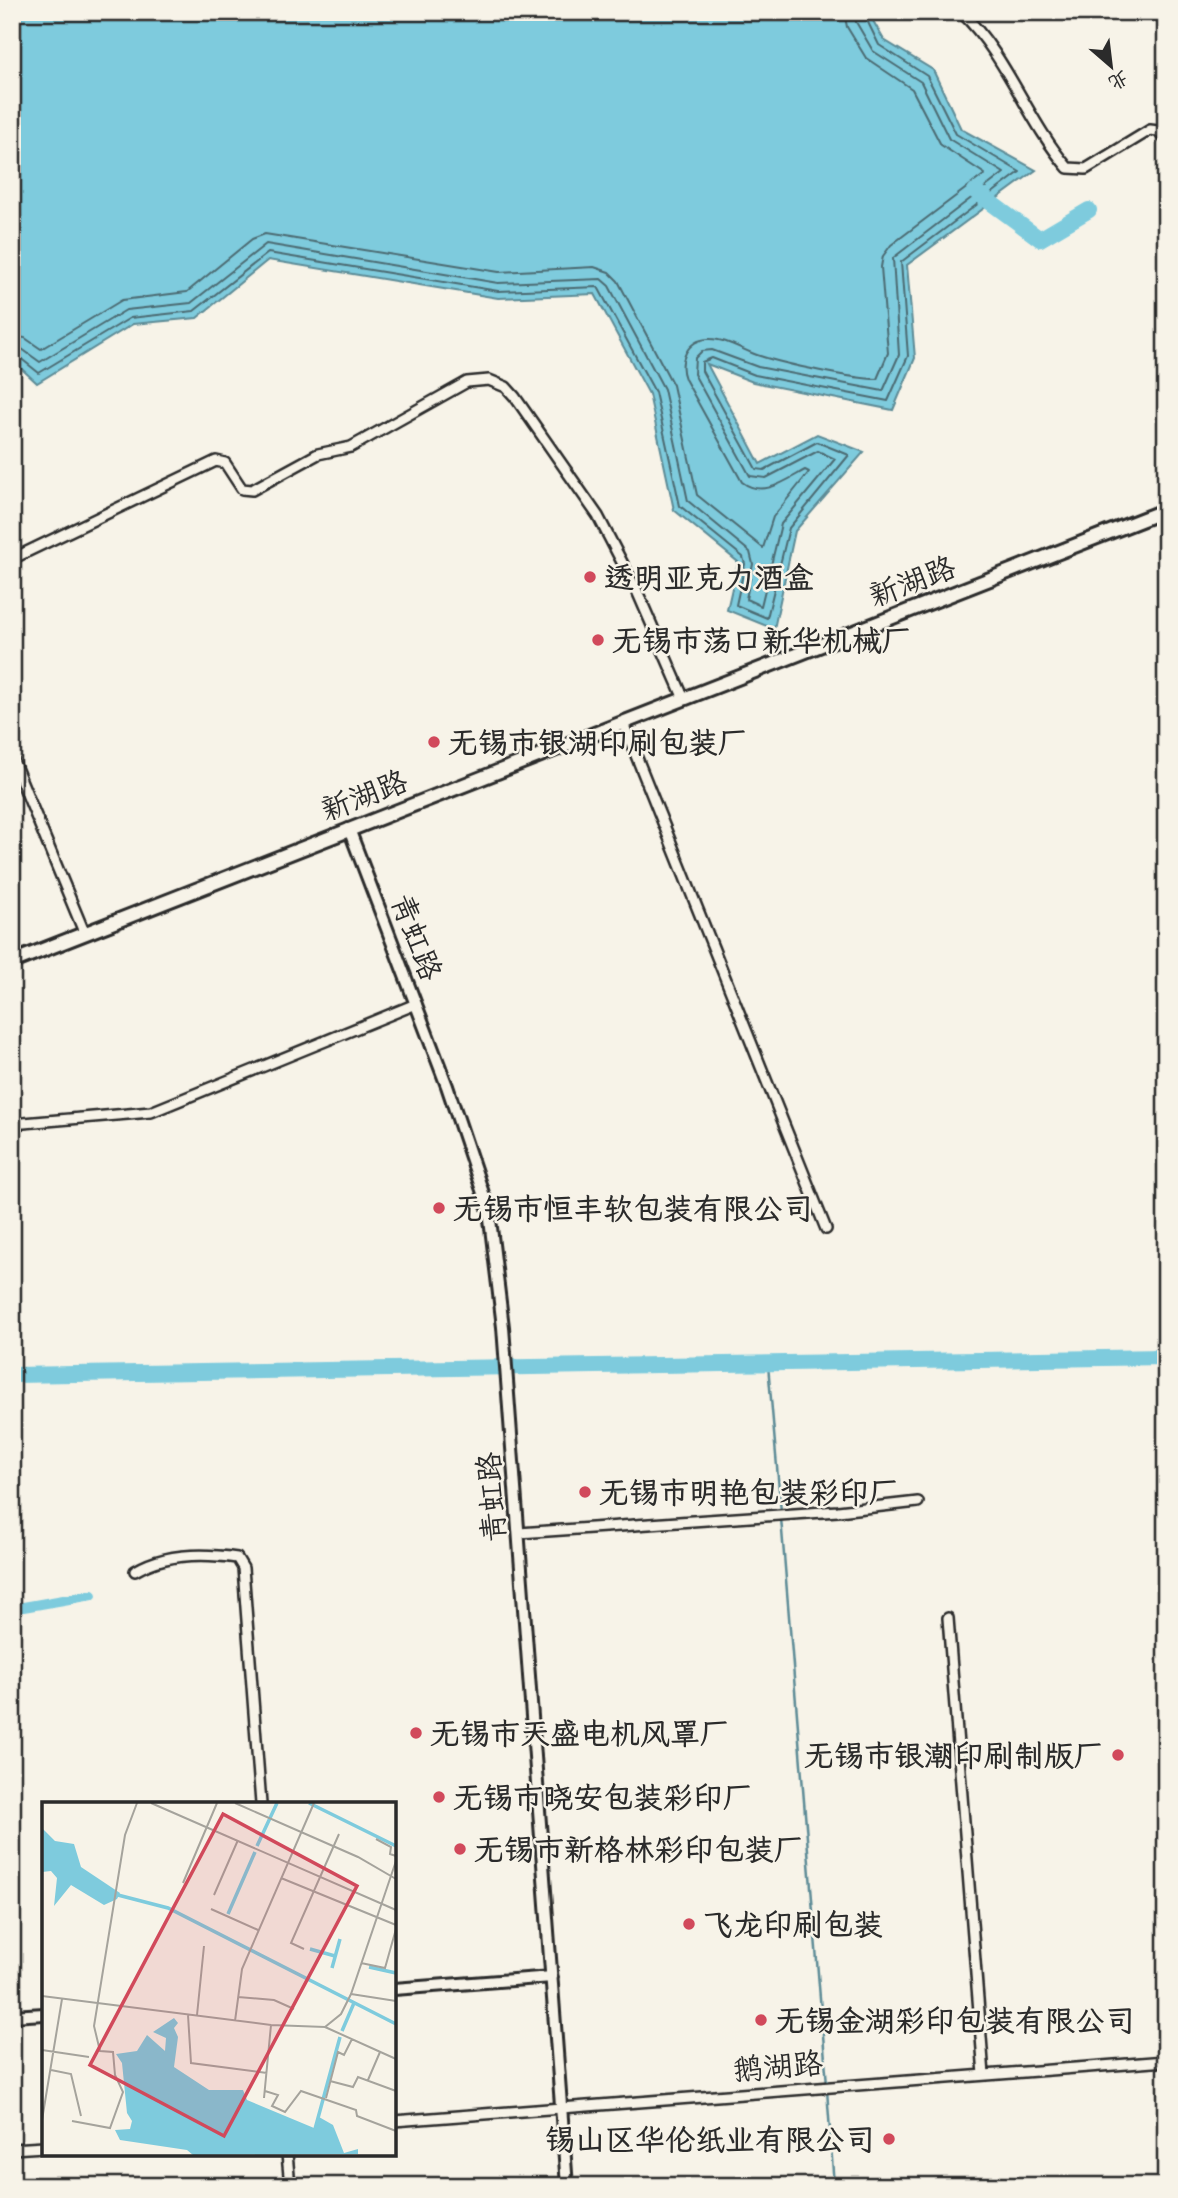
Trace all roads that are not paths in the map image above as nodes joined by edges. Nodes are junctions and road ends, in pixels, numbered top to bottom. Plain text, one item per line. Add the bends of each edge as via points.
1 (961, 12) edge
2 (1166, 139) edge
3 (1166, 510) edge
4 (12, 559) edge
5 (684, 698) junction
6 (623, 723) junction
7 (12, 758) edge
8 (349, 829) junction
9 (85, 932) junction
10 (12, 962) edge
11 (416, 1004) junction
12 (12, 1124) edge
13 (826, 1229) dead end
14 (918, 1502) dead end
15 (519, 1533) junction
16 (135, 1571) dead end
17 (947, 1618) dead end
18 (261, 1802) edge
19 (552, 1977) junction
20 (396, 1989) edge
21 (42, 2014) edge
22 (12, 2016) edge
23 (1166, 2060) edge
24 (984, 2075) junction
25 (562, 2108) junction
26 (396, 2121) edge
27 (42, 2147) edge
28 (12, 2150) edge
29 (287, 2156) edge
30 (290, 2186) edge
31 (567, 2186) edge

1 - 2 street via 1068,168 1086,169 1150,130
3 - 5 main road, 新湖路
4 - 5 street via 216,461 225,463 243,489 252,490 318,454 351,447 467,382 489,380 515,397 598,516
5 - 6 main road, 新湖路
6 - 8 main road, 新湖路
6 - 13 street
7 - 9 street
8 - 9 main road, 新湖路
8 - 11 street, 青虹路
9 - 10 main road, 新湖路
11 - 12 street via 152,1112
11 - 15 street, 青虹路 via 489,1211
14 - 15 street
15 - 19 street, 青虹路
16 - 18 street via 153,1560 183,1555 237,1558 243,1569
17 - 24 street
19 - 20 street
19 - 25 street, 青虹路
21 - 22 street
23 - 24 street, 鹅湖路
24 - 25 street, 鹅湖路
25 - 26 street, 鹅湖路
25 - 31 street, 青虹路
27 - 28 street
29 - 30 street

